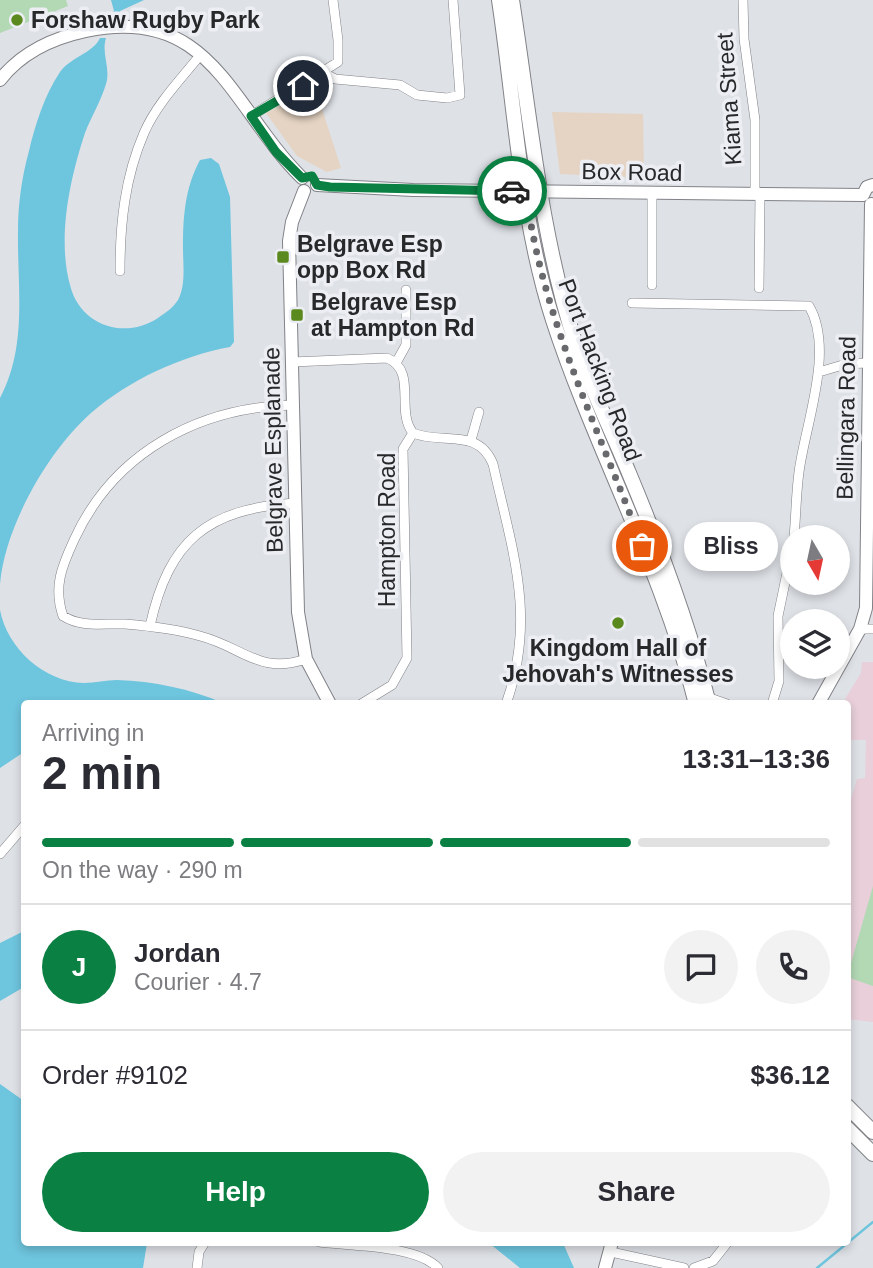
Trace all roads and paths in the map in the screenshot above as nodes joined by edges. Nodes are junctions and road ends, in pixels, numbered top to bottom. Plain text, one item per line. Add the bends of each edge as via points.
1 (333, 0) edge
2 (453, 0) edge
3 (499, 0) edge
4 (512, 0) edge
5 (743, 0) edge
6 (201, 54) junction
7 (324, 73) junction
8 (0, 80) edge
9 (251, 116) junction
10 (303, 185) junction
11 (873, 185) edge
12 (526, 191) junction
13 (541, 192) junction
14 (652, 193) junction
15 (757, 194) junction
16 (869, 201) edge
17 (120, 271) dead end
18 (652, 285) dead end
19 (759, 288) dead end
20 (406, 290) dead end
21 (632, 303) dead end
22 (292, 362) junction
23 (396, 363) junction
24 (867, 363) junction
25 (819, 372) junction
26 (870, 398) edge
27 (293, 405) junction
28 (479, 412) dead end
29 (413, 433) junction
30 (471, 440) junction
31 (295, 503) junction
32 (795, 525) edge
33 (782, 595) edge
34 (150, 626) junction
35 (867, 629) edge
36 (306, 659) junction
37 (328, 700) edge
38 (368, 700) edge
39 (507, 700) edge
40 (704, 700) edge
41 (704, 700) edge
42 (773, 700) edge
43 (821, 700) edge
44 (21, 830) edge
45 (0, 855) edge
46 (851, 1110) edge
47 (873, 1130) edge
48 (851, 1132) edge
49 (873, 1154) edge
50 (203, 1246) edge
51 (352, 1246) edge
52 (725, 1246) edge
53 (612, 1247) edge
54 (197, 1268) edge
55 (438, 1268) edge
56 (605, 1268) edge
57 (684, 1268) edge
58 (694, 1268) edge

1 - 7 street via 338,62
2 - 7 street via 460,95 417,95 400,85 335,79
3 - 12 main road, Port Hacking Road
4 - 13 main road, Port Hacking Road
5 - 15 street, Kiama Street
6 - 8 street via 177,38 112,26 60,37 10,66
6 - 9 street
6 - 17 street via 145,131 120,222
7 - 9 street
9 - 10 street
10 - 12 street, Box Road via 312,176 317,185 369,189
10 - 22 street, Belgrave Esplanade via 289,241
11 - 16 street via 867,187
12 - 13 street, Box Road
12 - 40 main road, Port Hacking Road via 540,277 555,327
13 - 14 street, Box Road
13 - 41 main road, Port Hacking Road via 576,346 635,487 688,633
14 - 15 street, Box Road
14 - 18 street
15 - 16 street, Box Road
15 - 19 street, Kiama Street
16 - 24 street, Bellingara Road
20 - 23 street via 406,345
21 - 25 street via 809,306
22 - 23 street via 381,358
22 - 27 street, Belgrave Esplanade
23 - 29 street, Hampton Road via 404,377 405,422
24 - 25 street
24 - 26 street, Bellingara Road
25 - 32 street via 799,472
26 - 35 street, Bellingara Road
27 - 31 street, Belgrave Esplanade
27 - 34 street via 237,410 184,427 135,459 90,508 61,569 57,592 62,616 76,623
28 - 30 street
29 - 30 street
29 - 38 street, Hampton Road via 403,449 407,658 392,685
30 - 39 street via 493,464 522,613 519,663
31 - 34 street via 248,509 218,519 191,536 158,589
31 - 36 street, Belgrave Esplanade via 298,612
33 - 42 street via 778,616 779,681
34 - 36 street via 200,635 268,665
35 - 43 street, Bellingara Road
36 - 37 street, Belgrave Esplanade
44 - 45 street
46 - 47 main road
48 - 49 main road
50 - 54 street
51 - 55 street via 410,1253
52 - 58 street via 713,1261
53 - 56 street
53 - 57 street

